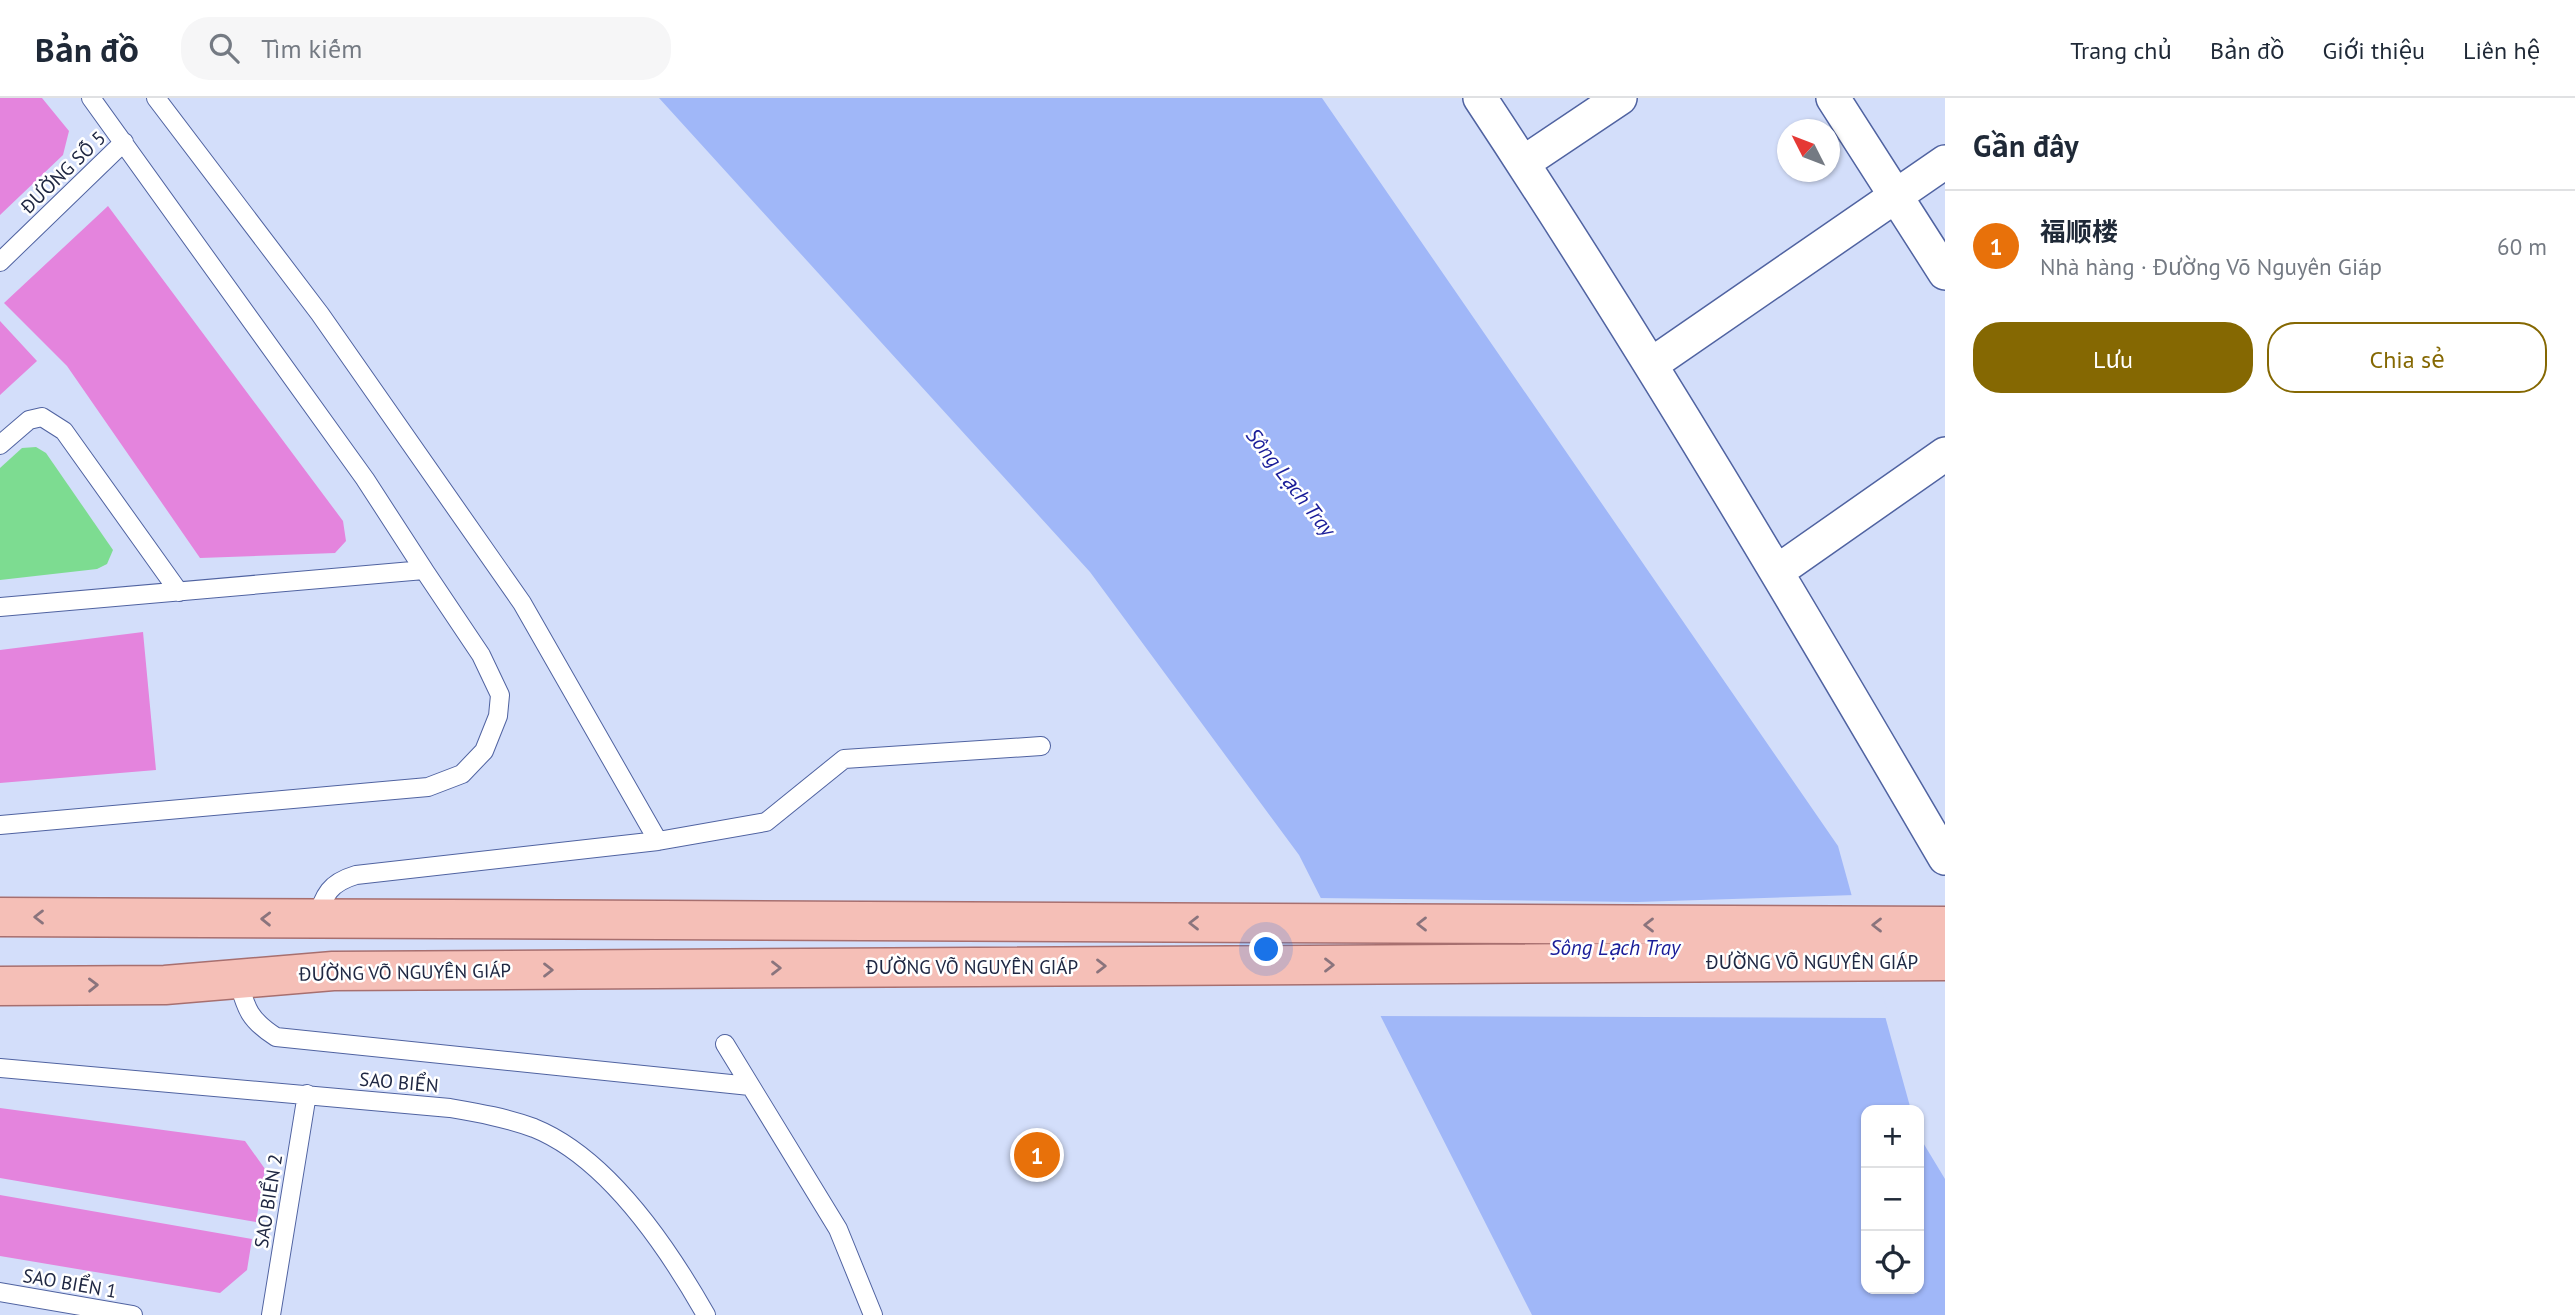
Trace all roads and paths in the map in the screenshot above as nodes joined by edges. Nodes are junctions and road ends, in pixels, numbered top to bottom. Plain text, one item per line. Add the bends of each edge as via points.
1 (91, 98) edge
2 (156, 98) edge
3 (1480, 98) edge
4 (1620, 98) edge
5 (1833, 98) edge
6 (124, 142) junction
7 (1945, 162) edge
8 (1523, 163) junction
9 (1894, 196) junction
10 (0, 262) edge
11 (1945, 273) edge
12 (1652, 364) junction
13 (0, 445) edge
14 (1945, 454) edge
15 (424, 570) junction
16 (1778, 571) junction
17 (179, 592) junction
18 (0, 607) edge
19 (1041, 746) dead end
20 (0, 825) edge
21 (657, 841) junction
22 (1945, 858) edge
23 (0, 917) edge
24 (325, 920) junction
25 (1945, 926) edge
26 (1945, 961) edge
27 (237, 977) junction
28 (0, 986) edge
29 (725, 1044) dead end
30 (0, 1068) edge
31 (750, 1086) junction
32 (307, 1094) junction
33 (0, 1292) edge
34 (133, 1315) edge
35 (271, 1315) edge
36 (706, 1315) edge
37 (873, 1315) edge

1 - 6 lane
2 - 21 lane via 320,314 522,603
3 - 8 street
4 - 8 street
5 - 9 street
6 - 10 lane, ĐƯỜNG SỐ 5
6 - 15 lane via 365,479
7 - 9 street
8 - 12 street
9 - 11 street
9 - 12 street
12 - 16 street
13 - 17 lane via 29,419 42,417 64,431
14 - 16 street
15 - 17 lane
15 - 20 lane via 481,655 500,695 498,716 484,751 462,774 428,787
16 - 22 street
17 - 18 lane
19 - 21 lane via 844,759 766,822
21 - 24 lane via 356,875 339,880 324,896
24 -> 23 main road, ĐƯỜNG VÕ NGUYÊN GIÁP
25 -> 24 main road, ĐƯỜNG VÕ NGUYÊN GIÁP
27 -> 26 main road, ĐƯỜNG VÕ NGUYÊN GIÁP via 333,971
28 -> 27 main road, ĐƯỜNG VÕ NGUYÊN GIÁP via 165,985
27 - 31 lane via 246,1007 258,1025 276,1037
29 - 31 lane
30 - 32 lane, SAO BIỂN
31 - 37 lane via 838,1229
32 - 35 lane, SAO BIỂN 2
32 - 36 lane, SAO BIỂN via 450,1108 536,1129 597,1170 631,1205 659,1239
33 - 34 lane, SAO BIỂN 1

